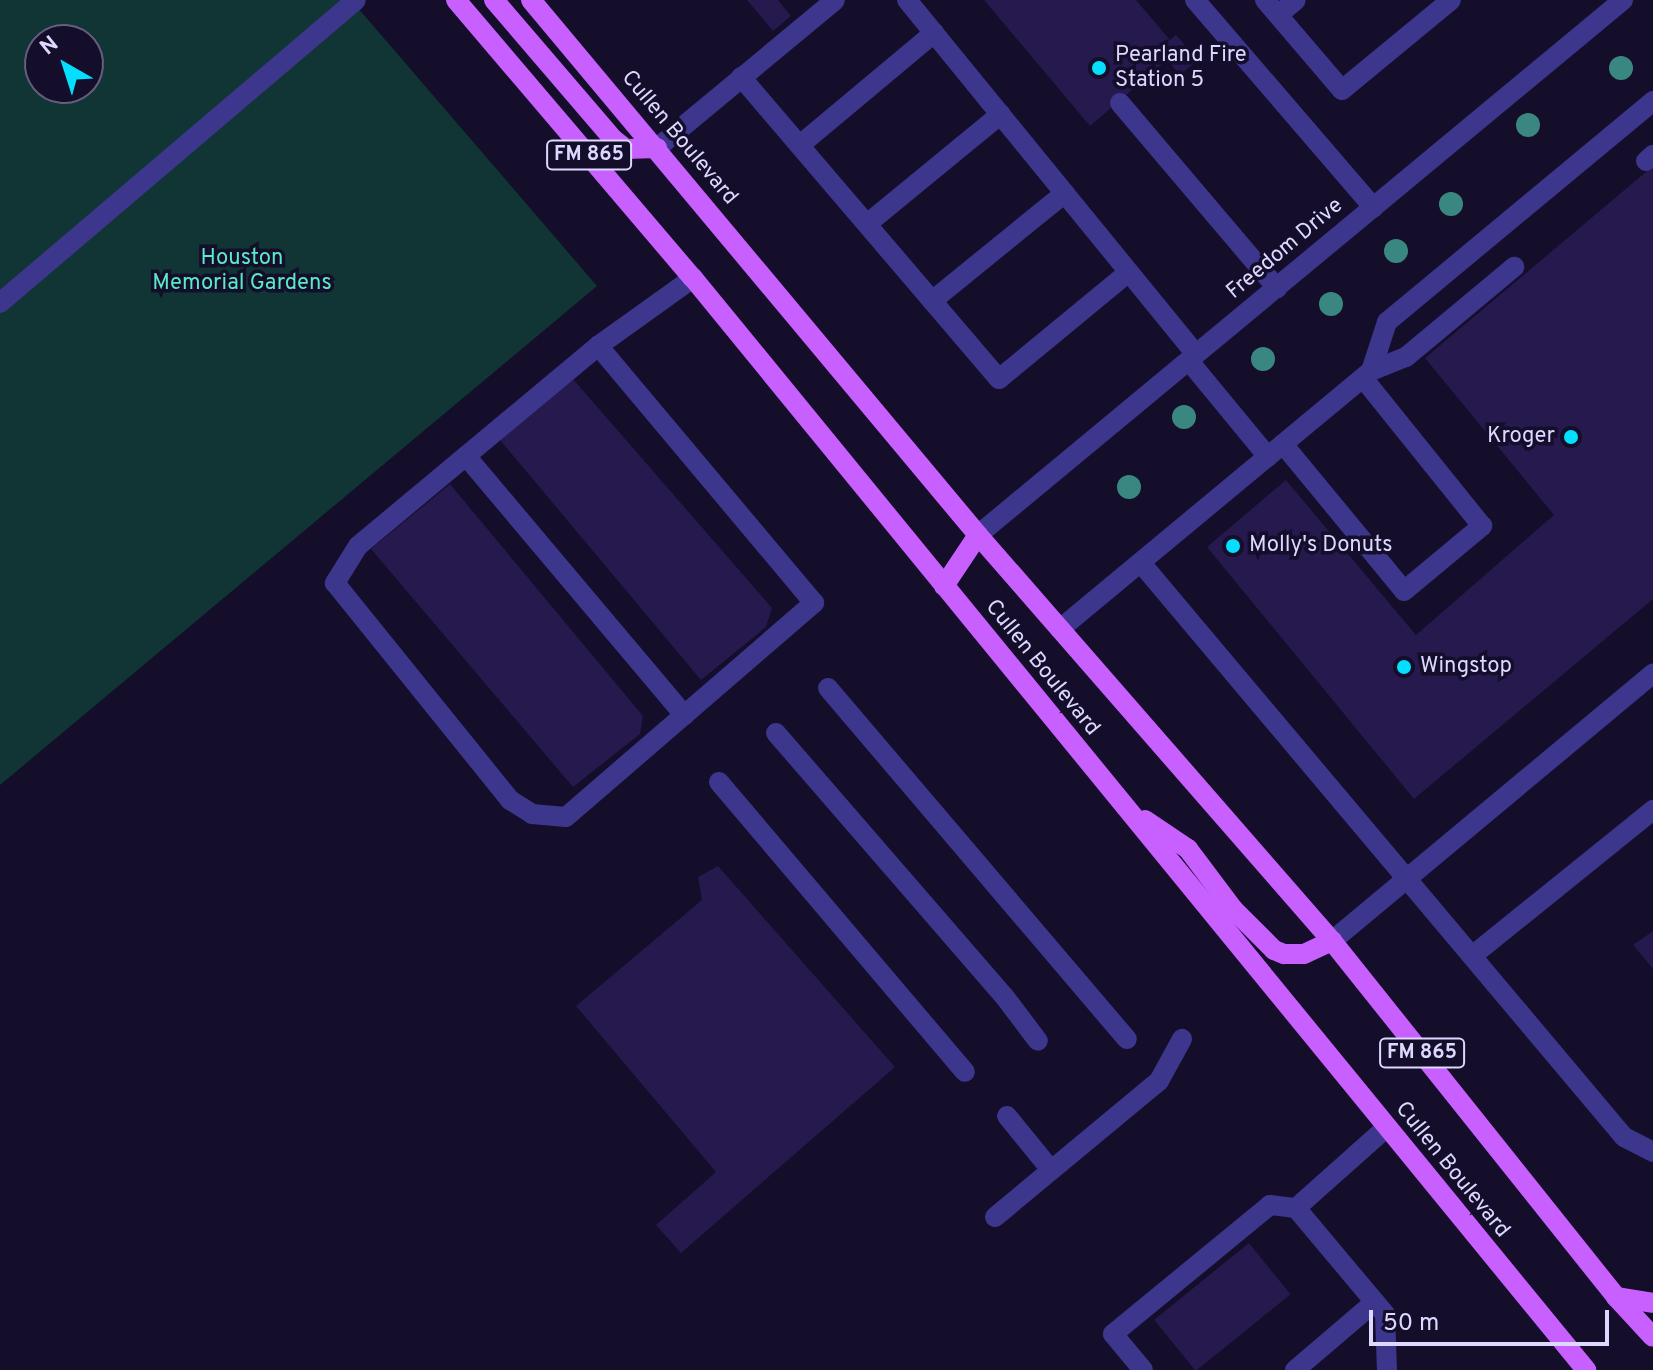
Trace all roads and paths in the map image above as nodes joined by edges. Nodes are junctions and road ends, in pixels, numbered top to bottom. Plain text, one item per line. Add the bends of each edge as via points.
1 (356, 0) edge
2 (456, 0) edge
3 (494, 0) edge
4 (531, 0) edge
5 (835, 0) edge
6 (907, 0) edge
7 (1195, 0) edge
8 (1296, 0) edge
9 (1451, 0) edge
10 (1623, 0) edge
11 (1272, 8) edge
12 (934, 33) junction
13 (741, 77) junction
14 (1653, 101) edge
15 (1120, 103) dead end
16 (1001, 114) junction
17 (800, 145) junction
18 (657, 148) junction
19 (1065, 193) junction
20 (1374, 208) junction
21 (867, 224) junction
22 (1514, 267) dead end
23 (1129, 272) junction
24 (693, 278) junction
25 (1277, 288) junction
26 (932, 301) junction
27 (0, 303) edge
28 (598, 346) junction
29 (1192, 358) junction
30 (1367, 374) junction
31 (1276, 450) junction
32 (466, 456) junction
33 (978, 535) junction
34 (1141, 563) junction
35 (944, 586) junction
36 (1060, 629) junction
37 (1652, 675) edge
38 (828, 688) dead end
39 (684, 715) junction
40 (776, 733) dead end
41 (719, 782) dead end
42 (1125, 806) junction
43 (1653, 810) edge
44 (1407, 878) junction
45 (1332, 941) junction
46 (1472, 956) junction
47 (1127, 1039) dead end
48 (1182, 1039) dead end
49 (1038, 1041) dead end
50 (965, 1072) dead end
51 (1007, 1116) dead end
52 (1387, 1127) junction
53 (1653, 1152) edge
54 (1051, 1170) junction
55 (1296, 1208) junction
56 (995, 1217) dead end
57 (1616, 1297) junction
58 (1375, 1302) junction
59 (1653, 1303) edge
60 (1653, 1337) edge
61 (1560, 1340) junction
62 (1143, 1370) edge
63 (1295, 1370) edge
64 (1387, 1370) edge
65 (1567, 1370) edge
66 (1586, 1370) edge

1 - 27 street
2 - 24 main road, Cullen Boulevard / FM 865
3 - 18 main road via 613,139 626,149
4 - 18 main road, Cullen Boulevard / FM 865
5 - 13 street
6 - 12 street
7 - 20 street
8 - 11 street
9 - 11 street via 1342,90
10 - 20 street, Freedom Drive
12 - 16 street
12 - 17 street
13 - 17 street
13 - 18 street
14 - 30 street via 1387,322
15 - 25 street
16 - 19 street
16 - 21 street
17 - 21 street
18 - 33 main road, Cullen Boulevard / FM 865
19 - 23 street
19 - 26 street
20 - 25 street, Freedom Drive
21 - 26 street
22 - 30 street via 1406,357
23 - 26 street via 999,379
23 - 29 street
24 - 28 street
24 - 35 main road, Cullen Boulevard / FM 865
25 - 29 street, Freedom Drive
28 - 32 street
28 - 39 street via 814,603
29 - 31 street
29 - 33 street, Freedom Drive
30 - 31 street
30 - 31 street via 1482,526 1404,591
31 - 34 street
32 - 39 street
32 - 39 street via 358,546 335,583 510,800 532,814 566,817
33 - 35 main road
33 - 36 main road, Cullen Boulevard / FM 865
34 - 36 street
34 - 44 street
35 - 42 main road, Cullen Boulevard / FM 865
36 - 45 main road, Cullen Boulevard / FM 865
37 - 44 street
38 - 47 street
40 - 49 street
41 - 50 street
42 - 45 main road via 1188,849 1233,909 1274,950 1304,954
42 - 52 main road, Cullen Boulevard / FM 865
43 - 46 street
44 - 45 street
44 - 46 street
45 - 57 main road, Cullen Boulevard / FM 865
46 - 53 street via 1624,1137
48 - 54 street via 1159,1081
51 - 54 street
52 - 55 street
52 - 61 main road, Cullen Boulevard / FM 865
54 - 56 street
55 - 58 street
55 - 62 street via 1270,1205 1113,1334
57 - 59 main road
57 - 60 main road, Cullen Boulevard / FM 865
58 - 63 street
58 - 64 street via 1385,1314
61 - 65 main road
61 - 66 main road, Cullen Boulevard / FM 865

